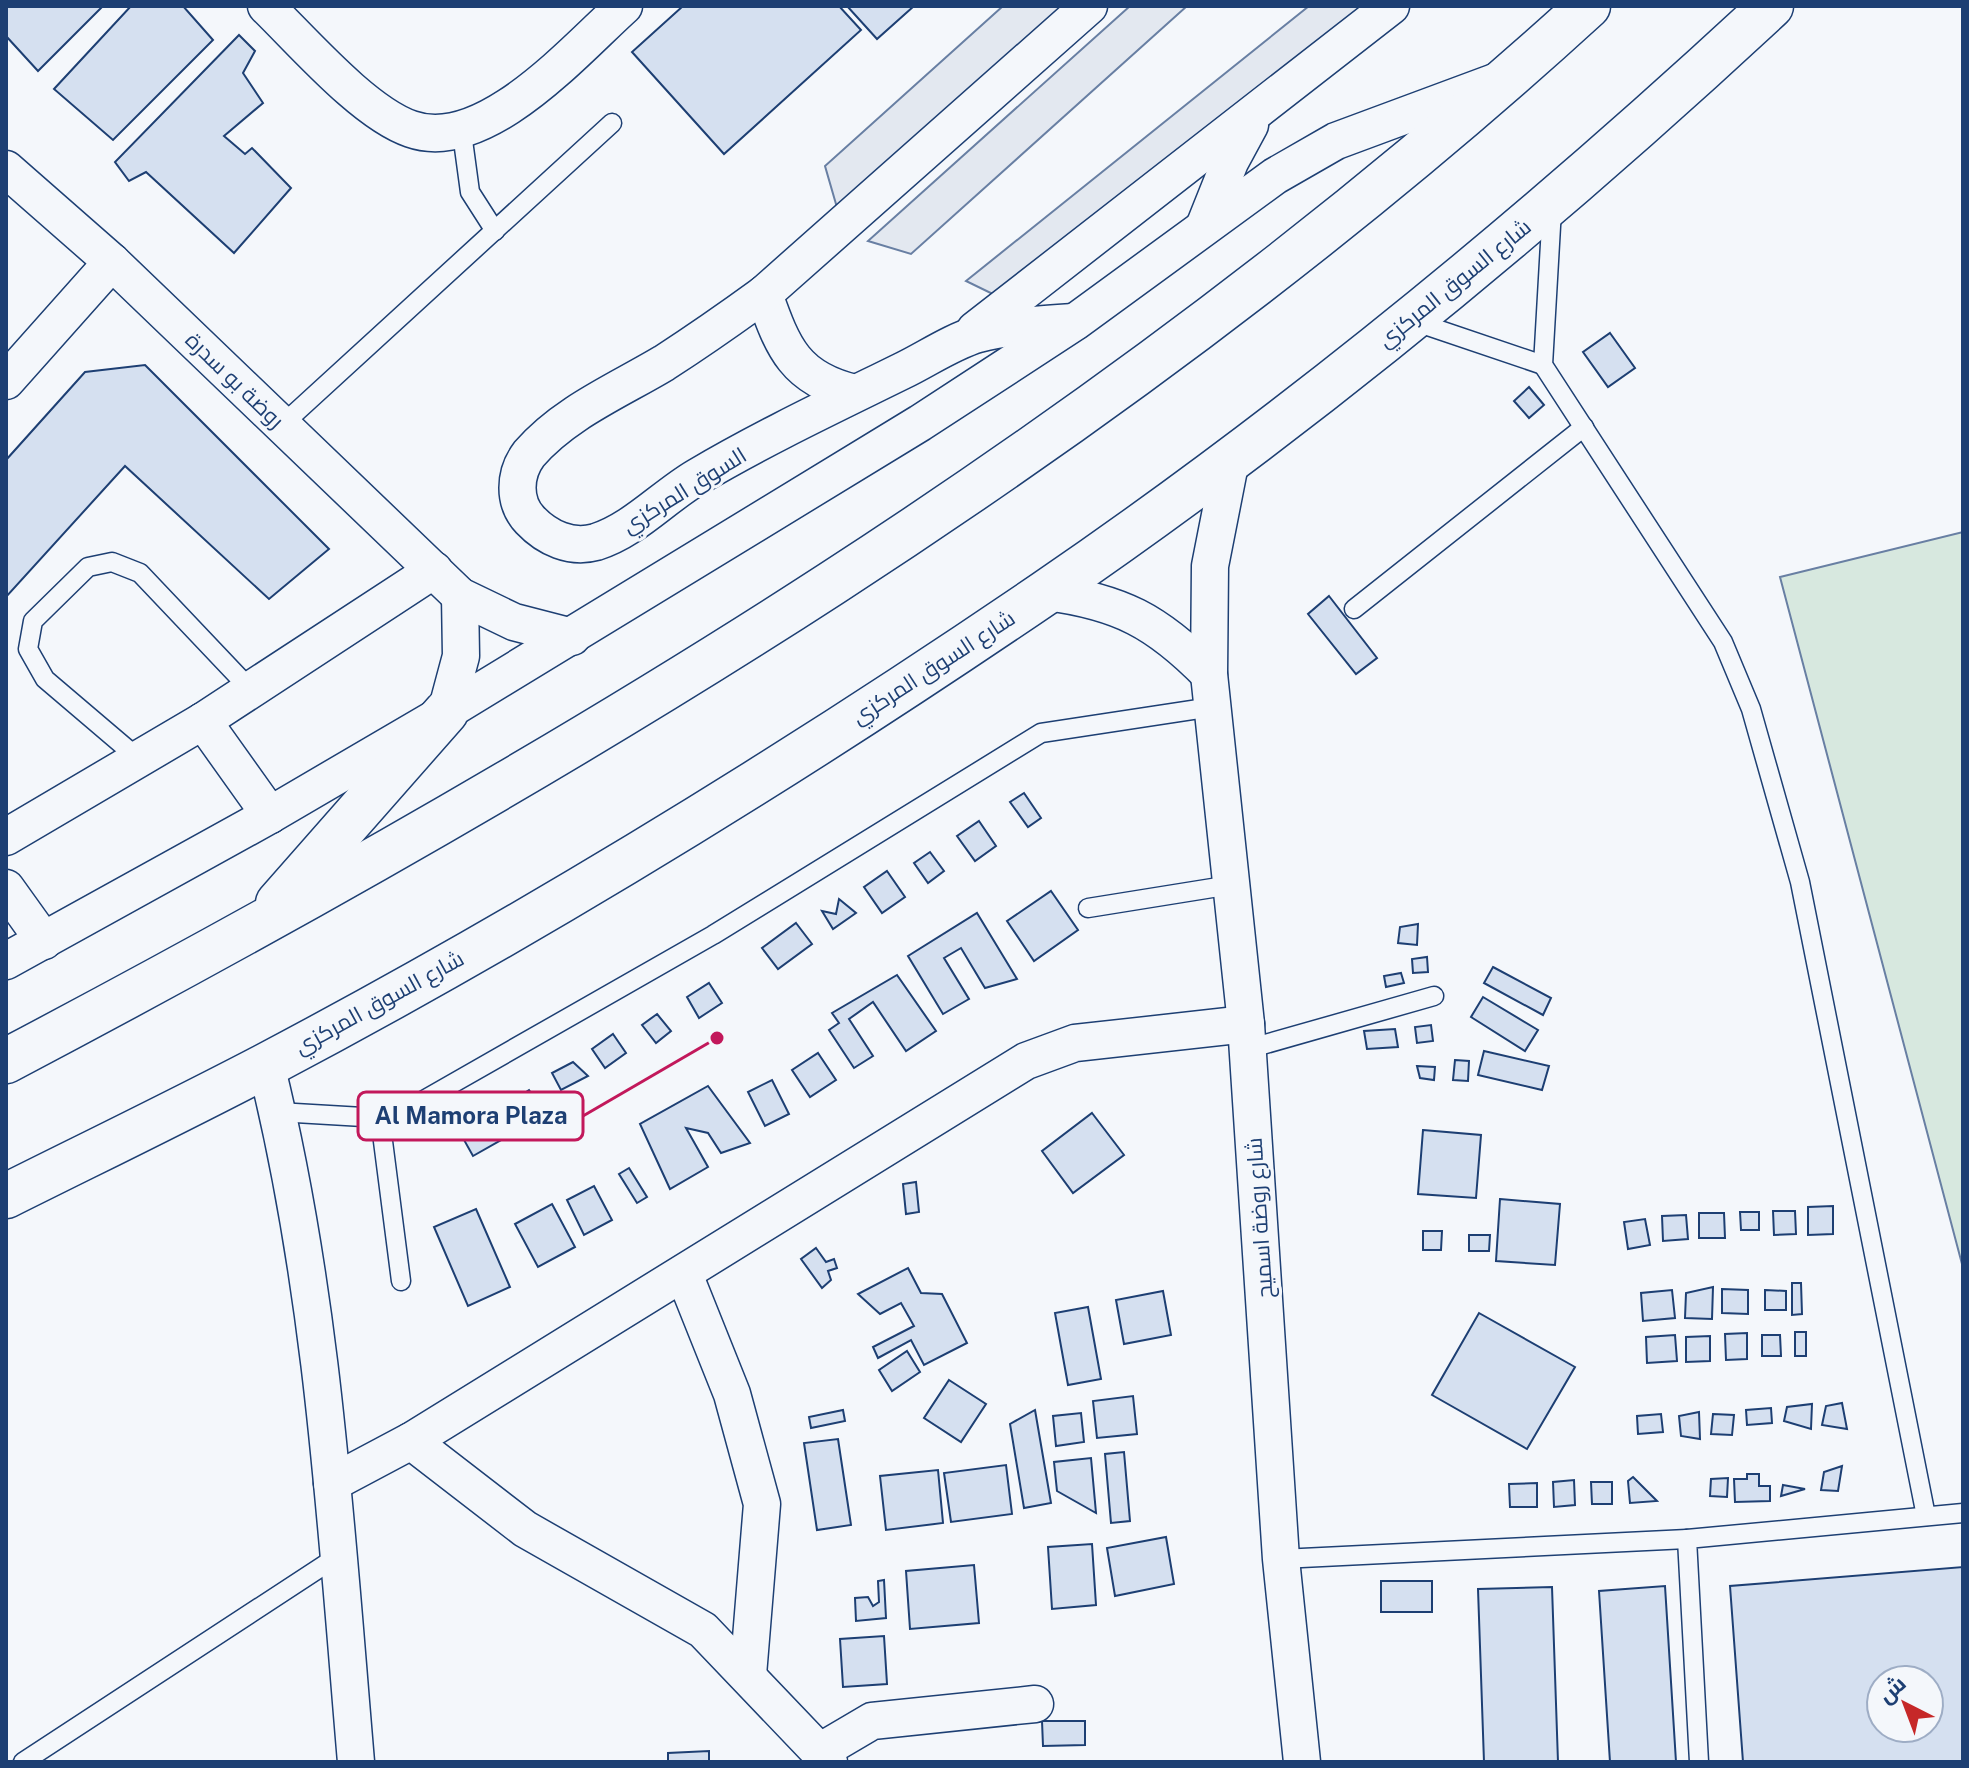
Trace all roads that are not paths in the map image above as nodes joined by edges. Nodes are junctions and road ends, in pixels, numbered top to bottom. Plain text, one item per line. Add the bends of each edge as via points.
1 (266, 6) edge
2 (624, 6) edge
3 (1089, 6) edge
4 (1391, 6) edge
5 (1588, 6) edge
6 (1771, 6) edge
7 (1511, 76) junction
8 (1257, 114) junction
9 (612, 123) dead end
10 (462, 133) junction
11 (6, 169) edge
12 (1553, 203) junction
13 (1204, 227) junction
14 (495, 231) junction
15 (112, 262) junction
16 (764, 294) junction
17 (1410, 320) junction
18 (1075, 322) junction
19 (961, 340) junction
20 (1543, 365) junction
21 (6, 381) edge
22 (855, 393) junction
23 (282, 425) junction
24 (1584, 427) junction
25 (1231, 459) junction
26 (434, 570) junction
27 (1047, 592) junction
28 (460, 596) junction
29 (1354, 609) dead end
30 (572, 637) junction
31 (251, 690) junction
32 (1210, 690) junction
33 (446, 712) junction
34 (203, 721) junction
35 (139, 759) junction
36 (270, 815) junction
37 (6, 837) edge
38 (1231, 885) junction
39 (6, 888) edge
40 (1088, 908) dead end
41 (254, 930) junction
42 (44, 941) junction
43 (6, 961) edge
44 (1434, 996) dead end
45 (1247, 1036) junction
46 (6, 1061) edge
47 (266, 1065) junction
48 (278, 1112) junction
49 (380, 1118) junction
50 (6, 1196) edge
51 (684, 1274) junction
52 (401, 1281) dead end
53 (411, 1441) junction
54 (332, 1483) junction
55 (1963, 1513) edge
56 (1926, 1516) junction
57 (1687, 1539) junction
58 (338, 1556) junction
59 (1281, 1559) junction
60 (748, 1675) junction
61 (1035, 1704) dead end
62 (825, 1756) edge
63 (23, 1762) edge
64 (356, 1762) edge
65 (1302, 1762) edge
66 (1699, 1762) edge

1 - 10 street via 365,101 411,130
2 - 10 street via 506,111
3 - 16 street, السوق المركزي
4 - 8 street
5 - 7 main road
6 - 12 main road, شارع السوق المركزي
7 - 13 street via 1336,141
7 - 41 main road via 1319,236 988,480 536,766
8 - 13 street via 1230,162
8 - 19 street
9 - 14 lane
10 - 14 lane via 470,192
11 - 15 street, روضة بو سدرة
12 - 17 main road, شارع السوق المركزي
12 - 20 lane
13 - 18 street
14 - 23 lane
15 - 21 street
15 - 23 street, روضة بو سدرة
16 - 22 street via 775,333 796,364 829,387
16 - 22 street, السوق المركزي via 546,438 518,476 517,497 525,515 557,539 595,542 626,528 713,467
17 - 20 lane
17 - 25 main road, شارع السوق المركزي
18 - 19 street, السوق المركزي via 1024,325
18 - 30 street
19 - 22 street, السوق المركزي
20 - 24 lane
23 - 26 street, روضة بو سدرة
24 - 29 lane
24 - 56 lane via 1723,642 1751,709 1800,882
25 - 27 main road, شارع السوق المركزي
25 - 32 street, شارع روضة اسميح via 1210,566
26 - 28 street, روضة بو سدرة
26 - 31 street
27 - 32 street via 1093,598 1137,614 1176,640
27 - 47 main road, شارع السوق المركزي via 778,769
28 - 30 street, روضة بو سدرة via 514,622
28 - 33 street via 461,656
30 - 33 street
31 - 34 street
31 - 35 lane via 140,573 112,562 88,567 33,621 28,649 45,679
32 - 38 street, شارع روضة اسميح
32 - 49 lane via 1041,733 713,935 415,1105
33 - 36 street
33 - 41 main road
34 - 35 street
34 - 36 street
35 - 37 street
36 - 42 street
38 - 40 lane
38 - 45 street, شارع روضة اسميح
39 - 42 street
41 - 46 main road
42 - 43 street
44 - 45 lane
45 - 51 street via 1075,1043 1026,1061
45 - 59 street, شارع روضة اسميح
47 - 48 street
47 - 50 main road, شارع السوق المركزي
48 - 49 lane
48 - 54 street via 322,1368
49 - 52 lane
51 - 53 street
51 - 60 street via 732,1394 762,1504
53 - 54 street
53 - 60 street via 525,1529 703,1630
54 - 58 street
55 - 56 lane
56 - 57 lane
57 - 59 lane
57 - 66 lane
58 - 63 lane
58 - 64 street
59 - 65 street, شارع روضة اسميح
60 - 62 street
61 - 62 street via 872,1721

